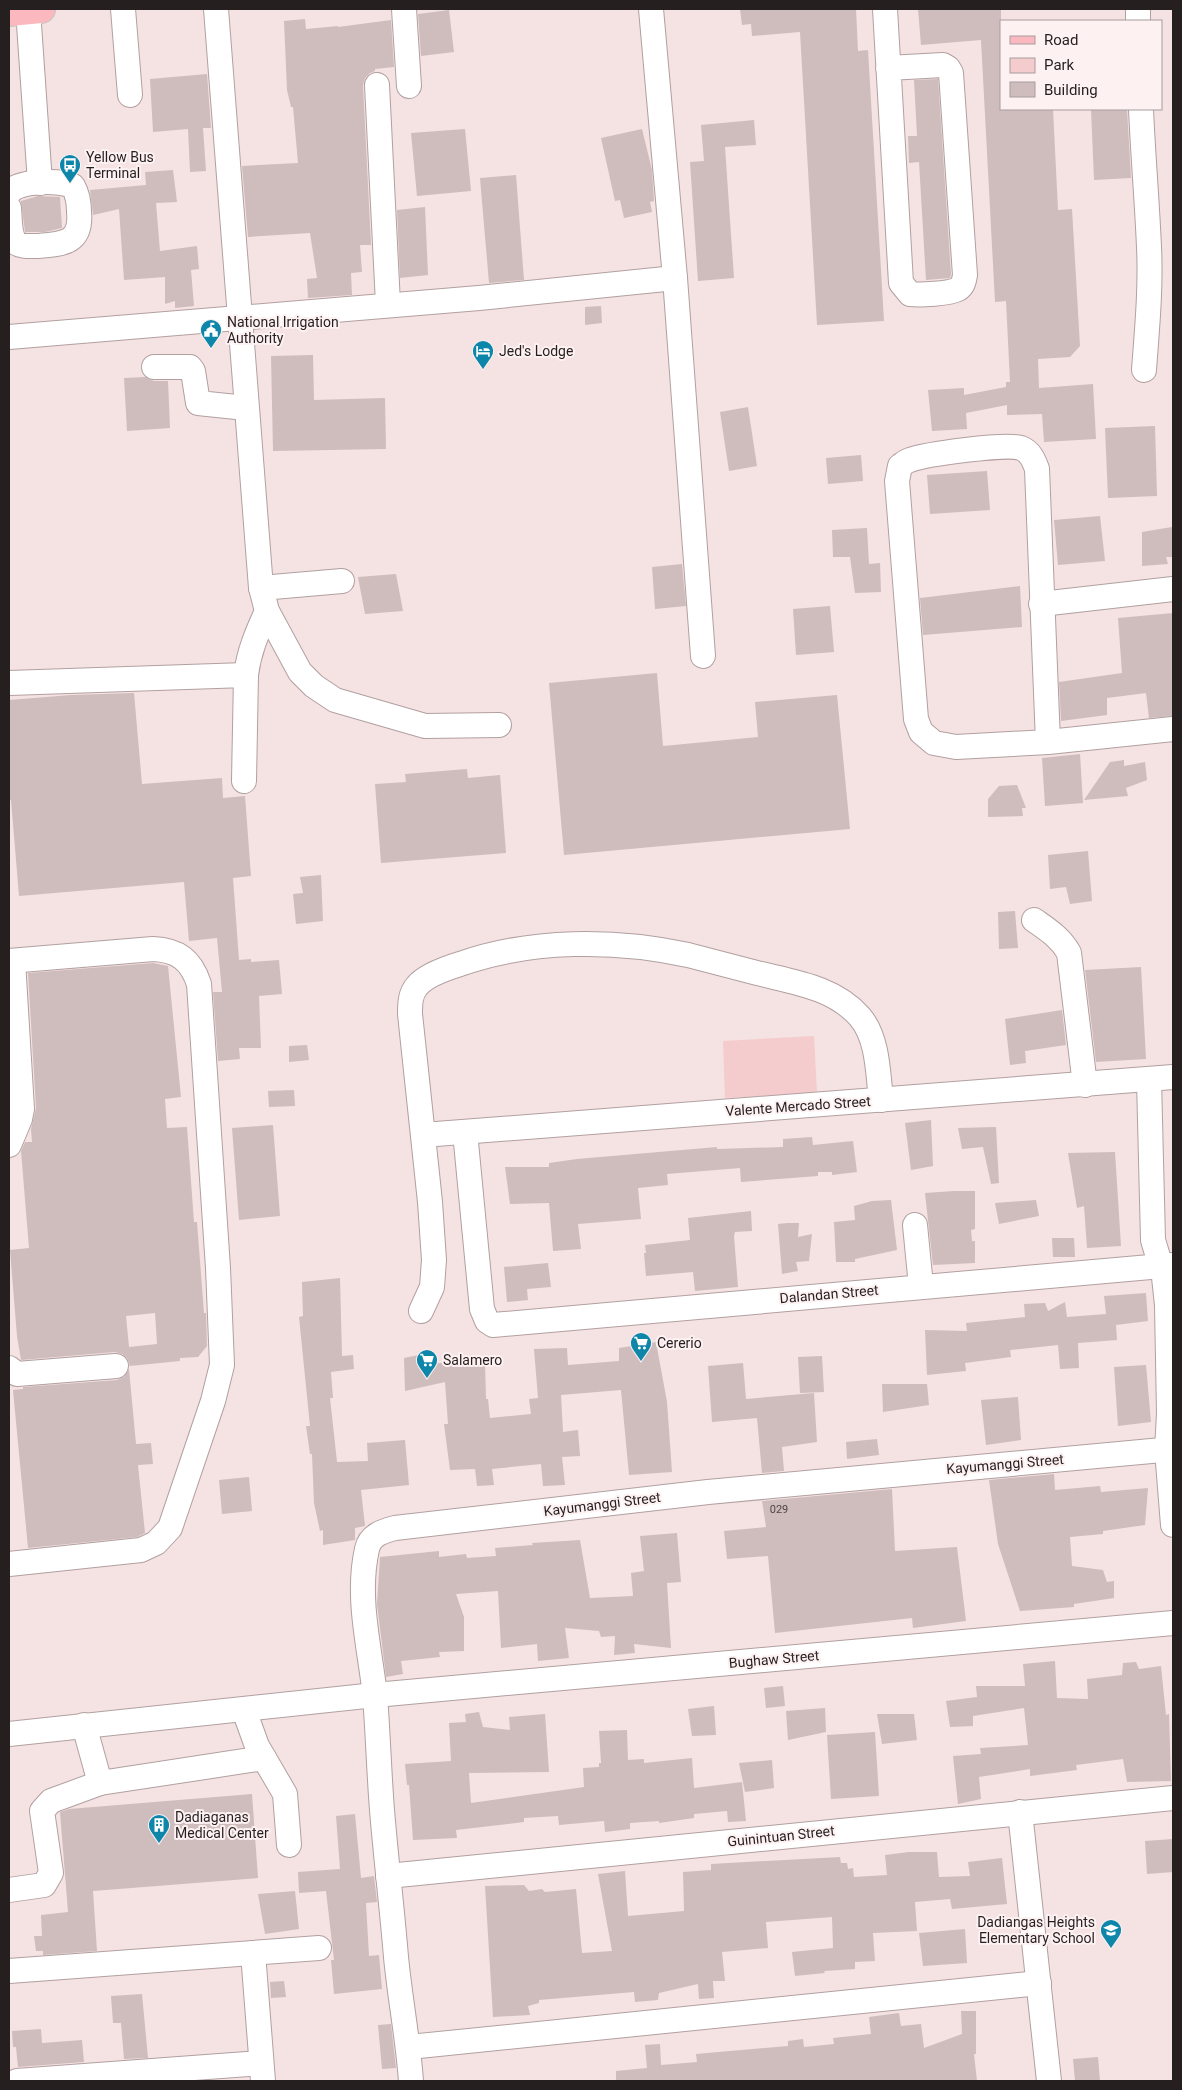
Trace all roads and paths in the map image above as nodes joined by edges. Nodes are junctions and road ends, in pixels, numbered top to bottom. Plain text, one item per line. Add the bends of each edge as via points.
1 (123, 9) edge
2 (216, 9) edge
3 (404, 9) edge
4 (651, 9) edge
5 (885, 9) edge
6 (898, 9) edge
7 (26, 10) edge
8 (895, 68) junction
9 (376, 85) dead end
10 (409, 86) dead end
11 (130, 95) dead end
12 (1142, 110) edge
13 (40, 183) junction
14 (9, 193) edge
15 (9, 208) edge
16 (675, 278) junction
17 (388, 304) junction
18 (241, 318) junction
19 (9, 337) edge
20 (154, 367) dead end
21 (1144, 370) dead end
22 (246, 408) junction
23 (342, 581) dead end
24 (262, 588) junction
25 (1173, 589) edge
26 (1041, 604) junction
27 (267, 612) junction
28 (703, 656) dead end
29 (246, 675) junction
30 (9, 683) edge
31 (499, 726) dead end
32 (1173, 729) edge
33 (1048, 742) junction
34 (244, 781) dead end
35 (1034, 920) dead end
36 (11, 961) edge
37 (1173, 1078) edge
38 (1148, 1080) junction
39 (1085, 1085) junction
40 (881, 1100) junction
41 (465, 1132) junction
42 (424, 1135) junction
43 (9, 1145) edge
44 (914, 1225) dead end
45 (1167, 1265) edge
46 (921, 1286) junction
47 (421, 1311) dead end
48 (116, 1366) dead end
49 (9, 1368) edge
50 (1170, 1449) edge
51 (1173, 1525) edge
52 (9, 1564) edge
53 (1173, 1623) edge
54 (374, 1695) junction
55 (244, 1710) junction
56 (84, 1725) junction
57 (9, 1734) edge
58 (264, 1758) junction
59 (100, 1783) junction
60 (1173, 1798) edge
61 (1020, 1812) junction
62 (289, 1844) dead end
63 (388, 1876) junction
64 (9, 1890) edge
65 (319, 1948) dead end
66 (253, 1953) junction
67 (9, 1971) edge
68 (1039, 1983) junction
69 (409, 2047) junction
70 (262, 2072) edge
71 (17, 2081) edge
72 (411, 2081) edge
73 (1049, 2081) edge

1 - 11 street
2 - 18 street
3 - 10 street
4 - 16 street
5 - 8 street
6 - 8 street
7 - 13 street
8 - 8 street via 901,283 910,294 953,291 960,288 965,275 951,73 943,65
9 - 17 street
12 - 21 street via 1149,248
13 - 14 street via 14,187
13 - 15 street via 65,182 74,186 80,220 74,237 61,244 19,245 14,240
16 - 17 street
16 - 28 street
17 - 18 street
18 - 19 street
18 - 22 street
20 - 22 street via 190,367 198,404
22 - 24 street
23 - 24 street
24 - 27 street
25 - 26 street
26 - 33 street
26 - 33 street via 1037,469 1032,456 1022,448 1006,446 923,456 900,466 896,481 916,719 921,732 934,743 956,747
27 - 29 street via 254,639
27 - 31 street via 300,672 335,700 426,726
29 - 30 street
29 - 34 street
32 - 33 street
35 - 39 street via 1054,933 1069,953
36 - 43 street via 22,1109
36 - 52 street via 153,949 168,950 188,961 194,969 199,984 202,1023 222,1365 211,1409 173,1520 156,1543 141,1550
37 - 38 street, Valente Mercado Street
38 - 39 street, Valente Mercado Street
38 - 45 street via 1154,1240
39 - 40 street, Valente Mercado Street
40 - 41 street, Valente Mercado Street
40 - 42 street via 876,1057 861,1018 843,1001 821,990 686,955 596,944 551,946 478,958 450,967 417,985 410,998 410,1014
41 - 42 street, Valente Mercado Street
41 - 46 street, Dalandan Street via 482,1309 487,1322 502,1325
42 - 47 street via 434,1260 432,1287
44 - 46 street
45 - 46 street, Dalandan Street
45 - 50 street
48 - 49 street via 17,1374
50 - 51 street
50 - 54 street, Kayumanggi Street via 708,1492 382,1531 370,1540 364,1574 363,1605
53 - 54 street, Bughaw Street
54 - 55 street, Bughaw Street
54 - 63 street, Kayumanggi Street
55 - 56 street, Bughaw Street
55 - 58 street
56 - 57 street, Bughaw Street
56 - 59 street
58 - 59 street
58 - 62 street via 285,1794
59 - 64 street via 51,1800 42,1811 51,1873 44,1885
60 - 61 street, Guinintuan Street
61 - 63 street, Guinintuan Street
61 - 68 street
63 - 69 street, Kayumanggi Street
65 - 66 street
66 - 67 street
66 - 70 street
68 - 69 street
68 - 73 street
69 - 72 street, Kayumanggi Street
70 - 71 street

